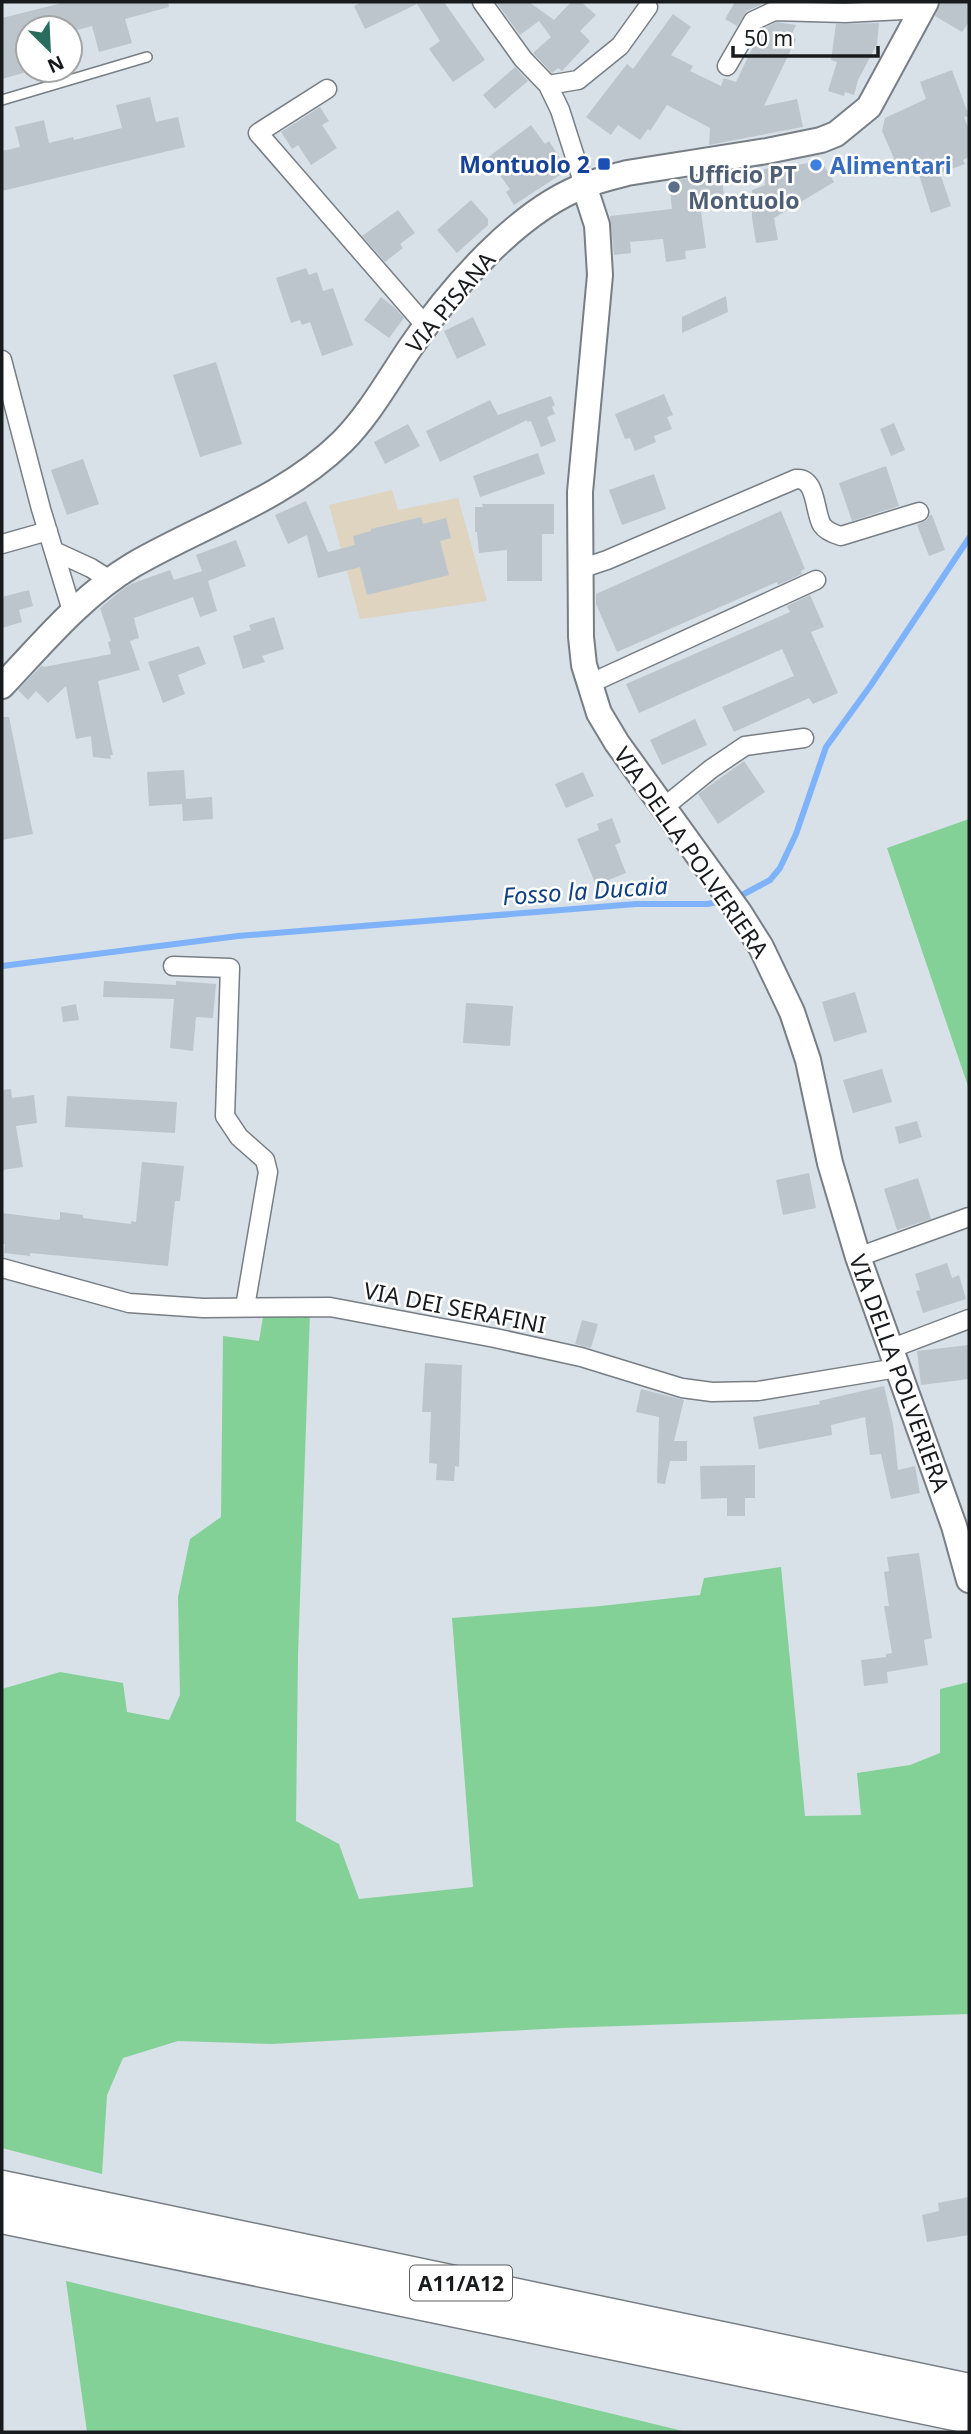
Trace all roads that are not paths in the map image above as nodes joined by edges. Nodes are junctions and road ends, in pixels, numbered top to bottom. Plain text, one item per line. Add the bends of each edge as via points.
1 (482, 2) edge
2 (924, 5) edge
3 (648, 7) dead end
4 (147, 57) dead end
5 (727, 66) dead end
6 (548, 85) junction
7 (327, 89) dead end
8 (2, 100) edge
9 (584, 185) junction
10 (425, 325) junction
11 (2, 360) edge
12 (919, 512) dead end
13 (48, 531) junction
14 (2, 544) edge
15 (54, 551) junction
16 (580, 569) junction
17 (110, 580) junction
18 (816, 580) dead end
19 (72, 611) junction
20 (589, 684) junction
21 (2, 686) edge
22 (804, 738) dead end
23 (663, 808) junction
24 (173, 966) dead end
25 (969, 1217) edge
26 (858, 1257) junction
27 (2, 1268) edge
28 (245, 1307) junction
29 (969, 1319) edge
30 (894, 1359) junction
31 (969, 1580) edge
32 (2, 2187) edge
33 (2, 2217) edge
34 (969, 2390) edge
35 (919, 2393) junction
36 (969, 2417) edge

1 - 6 street
2 - 5 street via 845,13 774,11 753,21
2 - 9 street, VIA PISANA via 869,107 836,134
3 - 6 street via 620,46 578,80
4 - 8 lane
6 - 9 street
7 - 10 street via 258,133
9 - 10 street, VIA PISANA via 507,235 463,278
9 - 16 street, VIA DELLA POLVERIERA via 597,225 600,275 580,492
10 - 17 street, VIA PISANA via 353,429 317,463 272,493
11 - 13 street
12 - 16 street via 841,536 822,524 807,481 796,479
13 - 14 street
13 - 15 street
15 - 17 street
15 - 19 street
16 - 20 street, VIA DELLA POLVERIERA via 581,637
17 - 19 street, VIA PISANA
18 - 20 street
19 - 21 street, VIA PISANA
20 - 23 street, VIA DELLA POLVERIERA via 599,713
22 - 23 street via 745,746
23 - 26 street, VIA DELLA POLVERIERA via 761,947 792,1012
24 - 28 street via 230,968 225,1116 239,1137 265,1160 268,1172
25 - 26 street
26 - 30 street, VIA DELLA POLVERIERA
27 - 28 street, VIA DEI SERAFINI via 129,1303
28 - 30 street, VIA DEI SERAFINI via 330,1307 581,1357 682,1388 712,1392 758,1391
29 - 30 street, VIA DEI SERAFINI
30 - 31 street, VIA DELLA POLVERIERA
32 - 35 highway, A11/A12
33 - 35 highway, A11/A12
34 - 35 highway, A11/A12
35 - 36 highway, A11/A12

